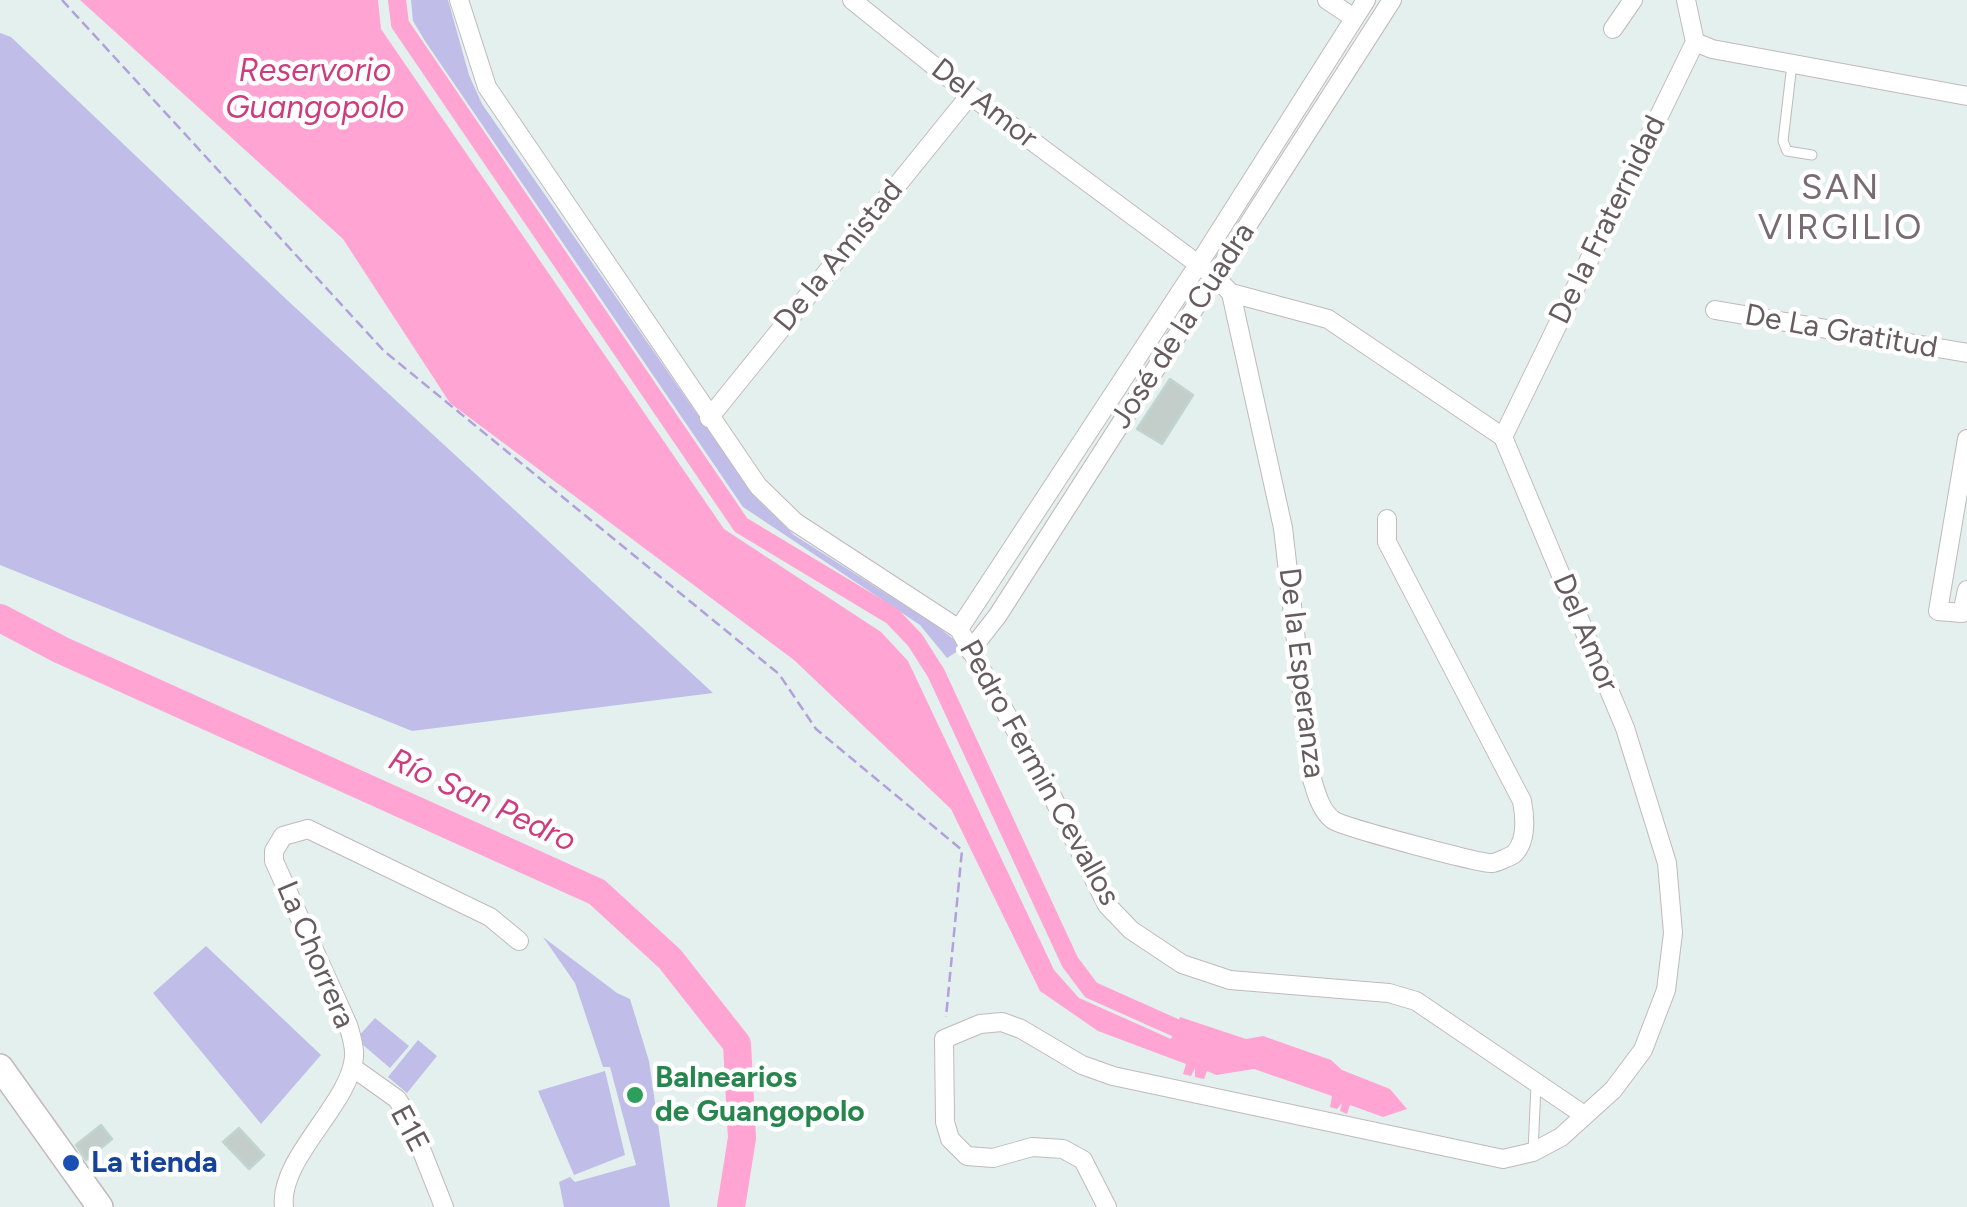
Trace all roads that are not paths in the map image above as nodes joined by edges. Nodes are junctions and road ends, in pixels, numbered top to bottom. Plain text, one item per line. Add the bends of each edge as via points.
1 (459, 0) edge
2 (852, 0) edge
3 (1327, 0) edge
4 (1366, 0) edge
5 (1392, 0) edge
6 (1633, 0) edge
7 (1686, 0) edge
8 (1354, 18) junction
9 (1613, 29) dead end
10 (1695, 42) junction
11 (1792, 64) junction
12 (1319, 74) junction
13 (1340, 86) junction
14 (970, 95) junction
15 (1967, 96) edge
16 (1812, 156) dead end
17 (1206, 270) junction
18 (1231, 293) junction
19 (1715, 310) dead end
20 (1967, 353) edge
21 (709, 418) junction
22 (1503, 437) junction
23 (1967, 439) edge
24 (1080, 443) junction
25 (1100, 456) junction
26 (1960, 516) edge
27 (1387, 520) dead end
28 (1967, 590) edge
29 (959, 628) junction
30 (970, 650) junction
31 (519, 941) dead end
32 (0, 1067) edge
33 (352, 1067) junction
34 (1536, 1084) junction
35 (1584, 1115) junction
36 (1532, 1152) junction
37 (100, 1207) edge
38 (284, 1207) edge
39 (444, 1207) edge
40 (1107, 1207) edge

1 - 21 street, Pedro Fermin Cevallos via 487,88
2 - 14 street, Del Amor
3 - 8 street
4 - 8 street, José de la Cuadra
5 - 13 street, José de la Cuadra
6 - 9 street
7 - 10 street
8 - 12 street, José de la Cuadra
10 - 11 street
10 - 22 street, De la Fraternidad
11 - 15 street
11 - 16 lane via 1782,141 1786,151
12 - 13 street
12 - 17 street, José de la Cuadra
13 - 17 street, José de la Cuadra
14 - 17 street, Del Amor
14 - 21 street, De la Amistad
17 - 18 street
17 - 24 street, José de la Cuadra
17 - 25 street, José de la Cuadra
18 - 22 street via 1328,319
18 - 27 street, De la Esperanza via 1283,528 1318,800 1333,820 1363,832 1492,863 1514,853 1523,836 1522,801 1388,542
19 - 20 street, De La Gratitud
21 - 29 street, Pedro Fermin Cevallos via 758,486 796,522
22 - 35 street, Del Amor via 1625,728 1672,896 1666,990 1654,1024 1632,1068
23 - 26 street
24 - 25 street
24 - 29 street, José de la Cuadra
25 - 30 street, José de la Cuadra
26 - 28 street via 1938,611 1962,613
29 - 30 street, Pedro Fermin Cevallos
30 - 34 street, Pedro Fermin Cevallos via 1107,905 1131,930 1182,964 1230,980 1416,1001
31 - 33 street, La Chorrera via 490,917 308,829 283,836 274,861 348,1025
32 - 37 main road
33 - 38 street, La Chorrera via 287,1180
33 - 39 street, E1E via 408,1116
34 - 35 street, Pedro Fermin Cevallos
34 - 36 lane
35 - 36 street, Del Amor
36 - 40 street via 1503,1159 1471,1154 1112,1076 1002,1022 944,1039 950,1139 968,1156 1064,1150 1083,1160

